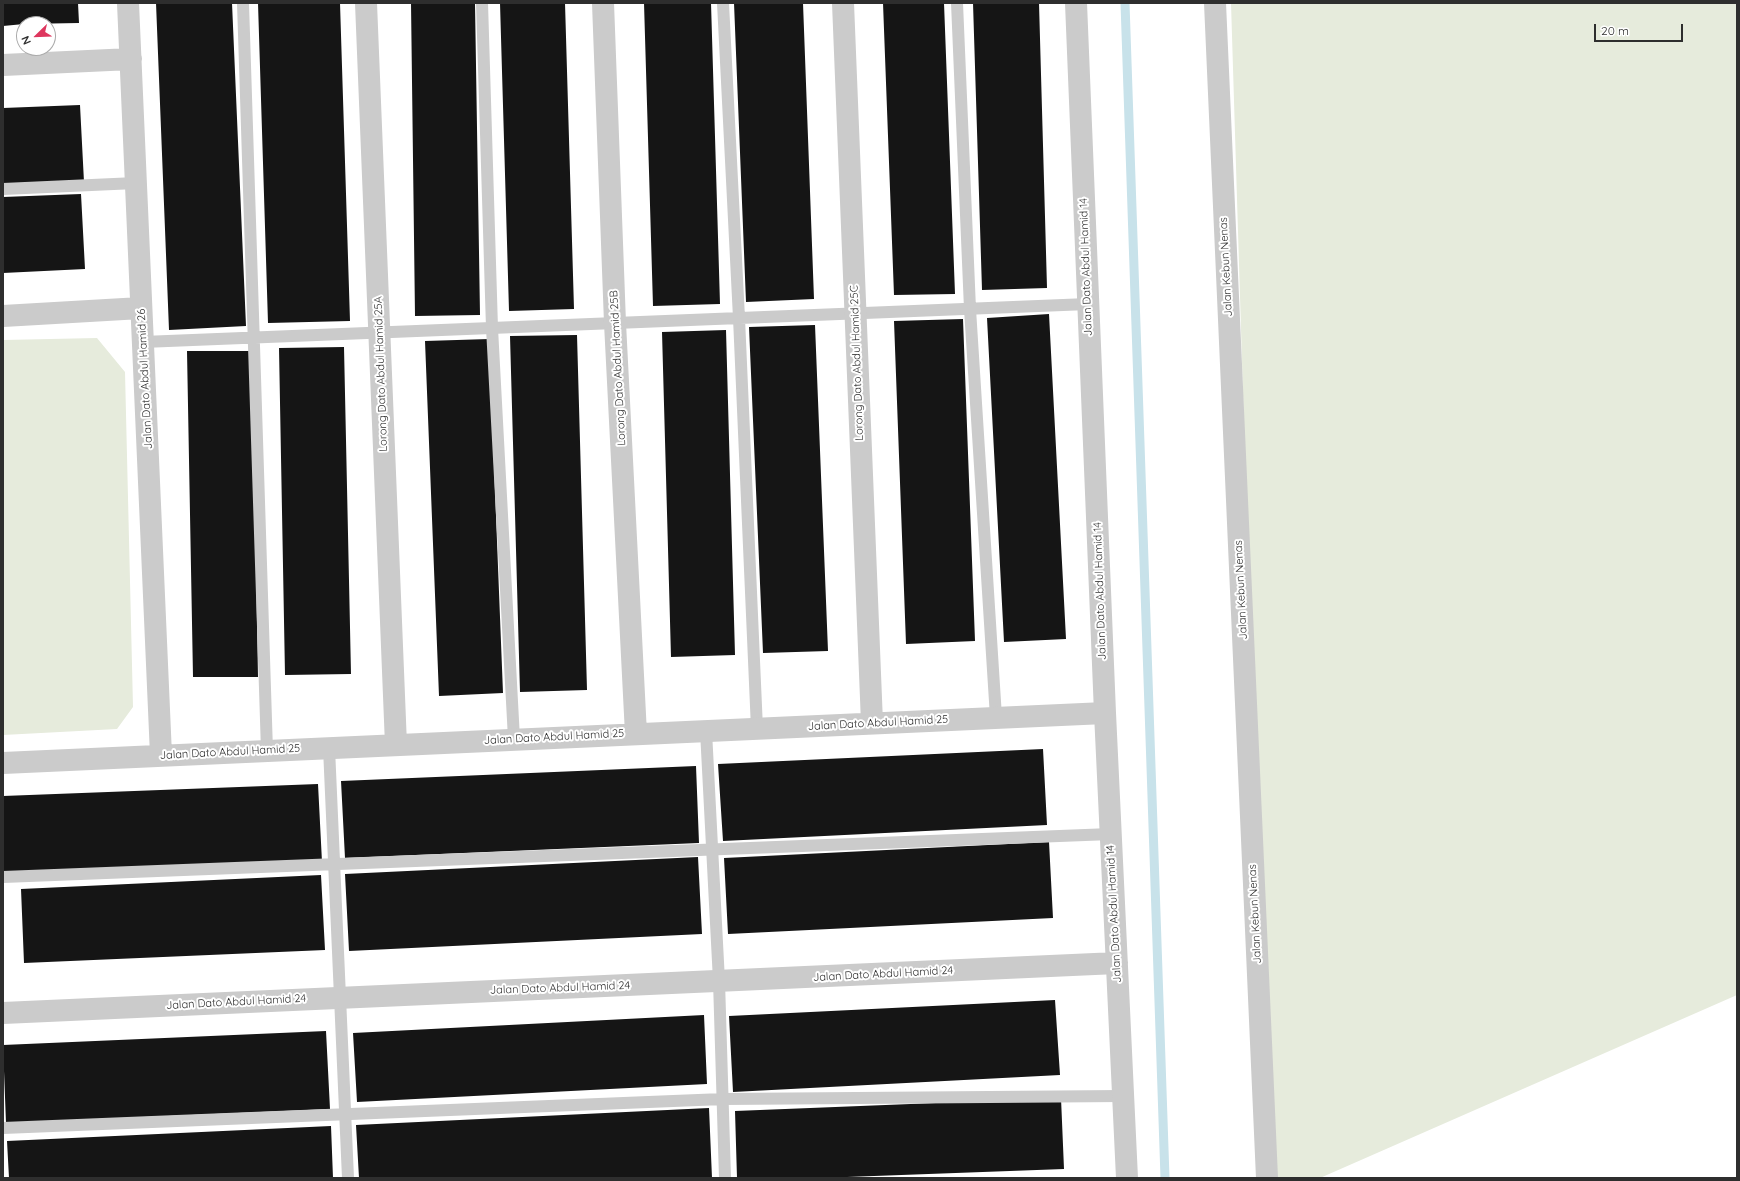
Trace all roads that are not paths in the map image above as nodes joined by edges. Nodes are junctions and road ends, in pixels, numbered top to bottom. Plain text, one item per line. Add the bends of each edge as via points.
1 (128, 3) edge
2 (244, 3) edge
3 (366, 3) edge
4 (482, 3) edge
5 (603, 3) edge
6 (723, 3) edge
7 (843, 3) edge
8 (957, 3) edge
9 (1076, 3) edge
10 (1215, 3) edge
11 (131, 59) junction
12 (3, 65) edge
13 (136, 183) junction
14 (3, 189) edge
15 (1088, 304) junction
16 (141, 308) junction
17 (970, 309) junction
18 (855, 314) junction
19 (3, 316) edge
20 (739, 318) junction
21 (615, 323) junction
22 (492, 328) junction
23 (379, 332) junction
24 (255, 338) junction
25 (143, 342) junction
26 (1105, 713) junction
27 (996, 717) junction
28 (872, 723) junction
29 (757, 729) junction
30 (706, 731) junction
31 (636, 734) junction
32 (514, 739) junction
33 (396, 745) junction
34 (329, 748) junction
35 (268, 751) junction
36 (161, 755) junction
37 (3, 763) edge
38 (1111, 834) junction
39 (712, 850) junction
40 (334, 864) junction
41 (3, 877) edge
42 (1117, 963) junction
43 (719, 981) junction
44 (340, 998) junction
45 (3, 1013) edge
46 (1123, 1096) junction
47 (723, 1098) junction
48 (345, 1115) junction
49 (3, 1128) edge
50 (348, 1178) edge
51 (725, 1178) edge
52 (1127, 1178) edge
53 (1267, 1178) edge

1 - 11 street, Jalan Dato Abdul Hamid 26
2 - 24 lane
3 - 23 street, Lorong Dato Abdul Hamid 25A
4 - 22 lane
5 - 21 street, Lorong Dato Abdul Hamid 25B
6 - 20 lane
7 - 18 street, Lorong Dato Abdul Hamid 25C
8 - 17 lane
9 - 15 street, Jalan Dato Abdul Hamid 14
10 - 53 street, Jalan Kebun Nenas
11 - 12 street
11 - 13 street, Jalan Dato Abdul Hamid 26
13 - 14 lane
13 - 16 street, Jalan Dato Abdul Hamid 26
15 - 17 lane
15 - 26 street, Jalan Dato Abdul Hamid 14
16 - 19 street
16 - 25 street, Jalan Dato Abdul Hamid 26
17 - 18 lane
17 - 27 lane
18 - 20 lane
18 - 28 street, Lorong Dato Abdul Hamid 25C
20 - 21 lane
20 - 29 lane
21 - 22 lane
21 - 31 street, Lorong Dato Abdul Hamid 25B
22 - 23 lane
22 - 32 lane
23 - 24 lane
23 - 33 street, Lorong Dato Abdul Hamid 25A
24 - 25 lane
24 - 35 lane
25 - 36 street, Jalan Dato Abdul Hamid 26
26 - 27 street, Jalan Dato Abdul Hamid 25
26 - 38 street, Jalan Dato Abdul Hamid 14
27 - 28 street, Jalan Dato Abdul Hamid 25
28 - 29 street, Jalan Dato Abdul Hamid 25
29 - 30 street, Jalan Dato Abdul Hamid 25
30 - 31 street, Jalan Dato Abdul Hamid 25
30 - 39 lane
31 - 32 street, Jalan Dato Abdul Hamid 25
32 - 33 street, Jalan Dato Abdul Hamid 25
33 - 34 street, Jalan Dato Abdul Hamid 25
34 - 35 street, Jalan Dato Abdul Hamid 25
34 - 40 lane
35 - 36 street, Jalan Dato Abdul Hamid 25
36 - 37 street, Jalan Dato Abdul Hamid 25
38 - 39 lane
38 - 42 street, Jalan Dato Abdul Hamid 14
39 - 40 lane
39 - 43 lane
40 - 41 lane
40 - 44 lane
42 - 43 street, Jalan Dato Abdul Hamid 24
42 - 46 street, Jalan Dato Abdul Hamid 14
43 - 44 street, Jalan Dato Abdul Hamid 24
43 - 47 lane
44 - 45 street, Jalan Dato Abdul Hamid 24
44 - 48 lane
46 - 47 lane
46 - 52 street, Jalan Dato Abdul Hamid 14
47 - 48 lane
47 - 51 lane
48 - 49 lane
48 - 50 lane

